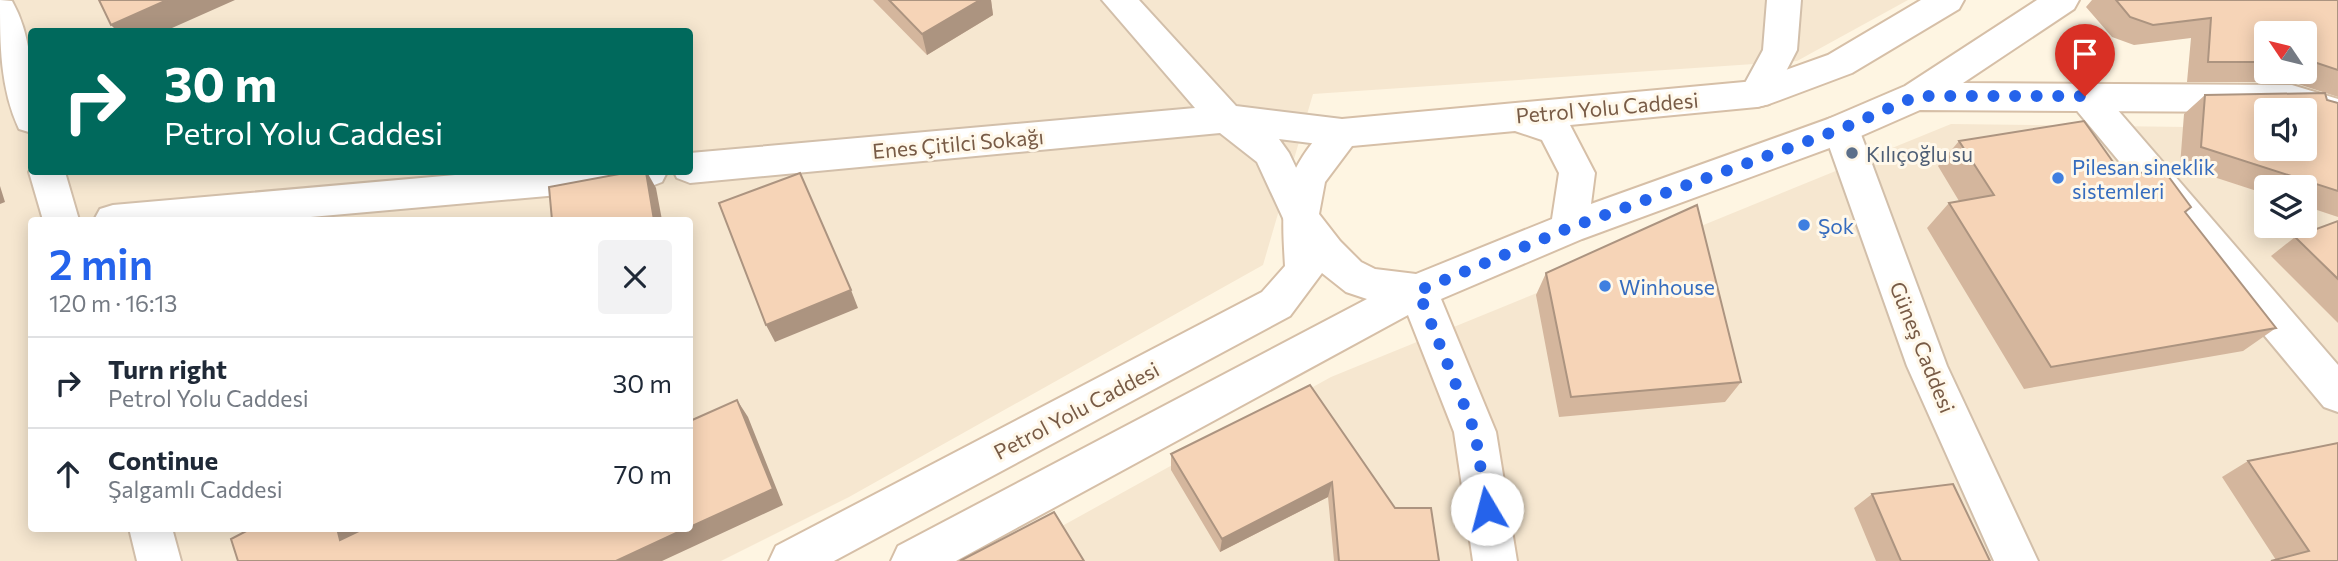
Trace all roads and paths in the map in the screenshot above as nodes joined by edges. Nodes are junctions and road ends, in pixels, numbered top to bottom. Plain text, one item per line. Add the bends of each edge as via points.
1 (1118, 0) edge
2 (1784, 0) edge
3 (1947, 0) edge
4 (2062, 0) edge
5 (0, 10) edge
6 (1757, 94) junction
7 (1917, 96) junction
8 (2085, 96) junction
9 (28, 105) edge
10 (2338, 113) edge
11 (1511, 116) junction
12 (1226, 119) junction
13 (1841, 129) junction
14 (1342, 133) junction
15 (693, 168) edge
16 (48, 175) edge
17 (616, 175) edge
18 (60, 217) edge
19 (146, 217) edge
20 (1301, 218) junction
21 (1569, 228) junction
22 (1418, 291) junction
23 (2338, 394) edge
24 (151, 532) edge
25 (159, 561) edge
26 (791, 561) edge
27 (913, 561) edge
28 (1495, 561) edge
29 (2016, 561) edge

1 - 12 street
2 - 6 street via 1780,50
3 - 6 street, Petrol Yolu Caddesi via 1840,64
4 - 7 street
5 - 9 street
6 - 11 street, Petrol Yolu Caddesi
7 - 8 street
7 - 13 street
8 - 10 street via 2292,99
8 - 23 street
11 - 14 street, Petrol Yolu Caddesi
11 - 21 street via 1555,130 1577,173
12 - 14 street, Enes Çitilci Sokağı
12 - 15 street, Enes Çitilci Sokağı
12 - 20 street via 1271,153
13 - 21 street
13 - 29 street, Güneş Caddesi via 1927,366
14 - 20 street, Petrol Yolu Caddesi via 1303,192
16 - 18 street
17 - 19 street
20 - 22 street via 1341,271 1365,284
20 - 26 street, Petrol Yolu Caddesi via 1304,270 1276,304
21 - 22 street
22 - 27 street
22 - 28 street via 1475,432
24 - 25 street

